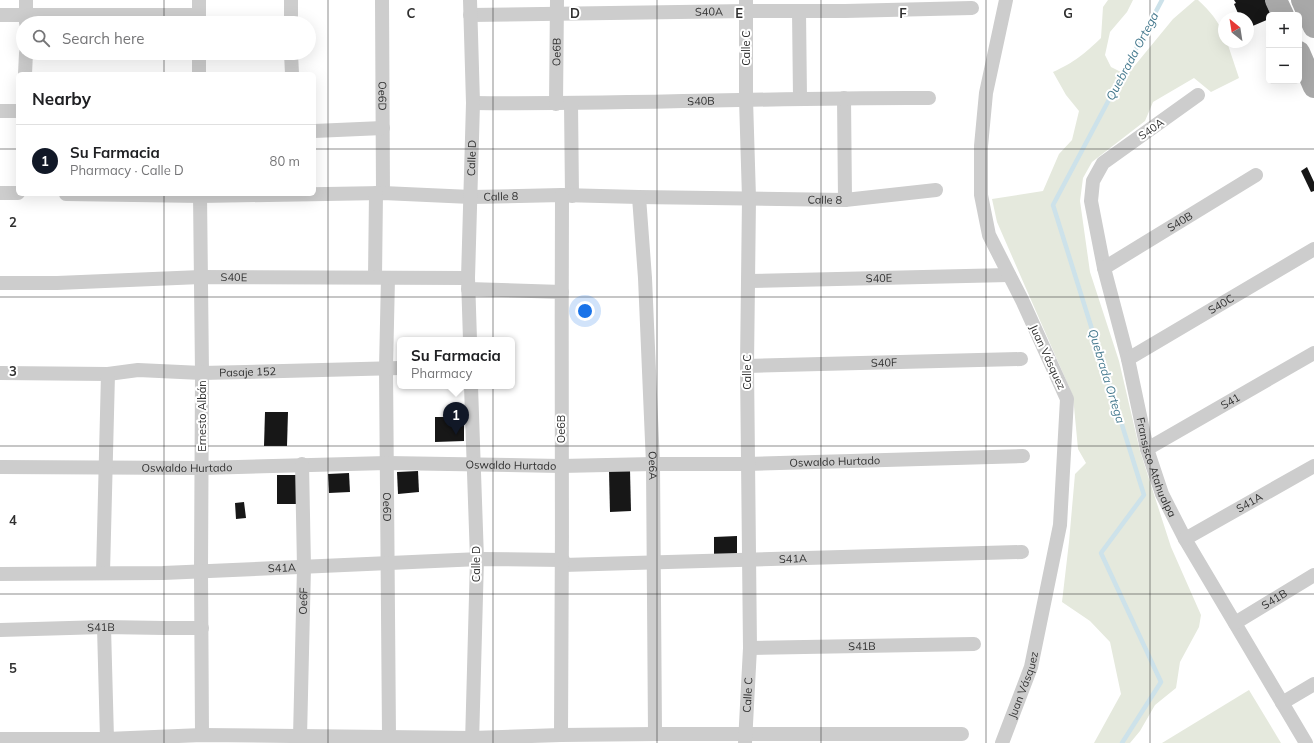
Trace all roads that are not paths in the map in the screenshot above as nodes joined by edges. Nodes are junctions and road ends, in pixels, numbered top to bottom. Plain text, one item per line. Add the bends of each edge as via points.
1 (26, 0) edge
2 (199, 0) edge
3 (291, 0) edge
4 (382, 0) edge
5 (470, 0) edge
6 (1006, 0) edge
7 (1302, 0) edge
8 (746, 5) edge
9 (845, 6) edge
10 (557, 7) edge
11 (972, 8) dead end
12 (799, 11) junction
13 (0, 15) edge
14 (470, 15) junction
15 (26, 16) edge
16 (199, 16) edge
17 (291, 16) edge
18 (16, 17) edge
19 (1314, 27) edge
20 (1302, 59) edge
21 (26, 60) edge
22 (199, 60) edge
23 (291, 60) edge
24 (25, 72) edge
25 (199, 72) edge
26 (292, 72) edge
27 (1314, 87) edge
28 (1198, 95) dead end
29 (800, 98) junction
30 (844, 98) junction
31 (929, 98) dead end
32 (746, 99) junction
33 (473, 103) junction
34 (570, 103) junction
35 (556, 104) junction
36 (0, 111) edge
37 (16, 111) edge
38 (383, 128) junction
39 (316, 131) edge
40 (1103, 163) joint
41 (1256, 175) dead end
42 (936, 190) dead end
43 (0, 193) edge
44 (16, 193) edge
45 (379, 193) junction
46 (316, 194) edge
47 (567, 195) junction
48 (200, 196) edge
49 (471, 197) junction
50 (639, 197) junction
51 (749, 198) junction
52 (845, 200) junction
53 (1314, 249) edge
54 (1104, 268) junction
55 (1009, 275) junction
56 (201, 277) junction
57 (382, 277) junction
58 (748, 281) junction
59 (0, 283) edge
60 (468, 284) junction
61 (562, 292) junction
62 (470, 337) edge
63 (1314, 353) edge
64 (1021, 359) dead end
65 (1128, 359) junction
66 (747, 366) junction
67 (386, 368) junction
68 (397, 368) edge
69 (0, 373) edge
70 (202, 373) junction
71 (108, 374) junction
72 (471, 389) edge
73 (1147, 449) junction
74 (1023, 456) dead end
75 (387, 463) junction
76 (302, 464) junction
77 (653, 464) junction
78 (748, 464) junction
79 (474, 465) junction
80 (561, 466) junction
81 (1314, 466) edge
82 (0, 467) edge
83 (106, 467) junction
84 (202, 468) junction
85 (1185, 539) junction
86 (1022, 552) dead end
87 (477, 559) junction
88 (749, 560) junction
89 (388, 562) junction
90 (563, 562) junction
91 (654, 563) junction
92 (304, 567) junction
93 (201, 571) junction
94 (0, 574) edge
95 (103, 574) junction
96 (1314, 576) edge
97 (1235, 623) junction
98 (104, 627) junction
99 (202, 628) junction
100 (0, 630) edge
101 (974, 644) dead end
102 (750, 648) junction
103 (1314, 684) edge
104 (1282, 703) junction
105 (655, 734) junction
106 (962, 734) dead end
107 (202, 735) junction
108 (561, 735) junction
109 (389, 736) junction
110 (300, 737) junction
111 (745, 738) edge
112 (0, 739) edge
113 (107, 739) junction
114 (472, 740) edge
115 (1002, 743) edge
116 (1306, 743) edge

1 - 15 street
2 - 16 street
3 - 17 street
4 - 38 street, Oe6D
5 - 14 street, Calle D
6 - 55 street, Juan Vásquez via 986,93 981,146 981,195 989,236
7 - 19 main road
8 - 10 street, S40A
8 - 12 street, S40A
8 - 32 street, Calle C
9 - 11 street, S40A
9 - 12 street, S40A
10 - 14 street, S40A
10 - 35 street, Oe6B
12 - 29 street
13 - 18 street
14 - 33 street, Calle D
20 - 27 main road
21 - 24 street
22 - 25 street
23 - 26 street
28 - 40 street, S40A
29 - 30 street, S40B
29 - 32 street, S40B
30 - 31 street, S40B
30 - 52 street
32 - 34 street, S40B
32 - 51 street, Calle C
33 - 35 street, S40B
33 - 49 street, Calle D
34 - 35 street, S40B
34 - 47 street, Oe6B
36 - 37 street
38 - 39 street
38 - 45 street, Oe6D
40 - 54 street, Fransisco Atahualpa via 1093,181 1090,201
41 - 54 street, S40B
42 - 52 street, Calle 8
43 - 44 street
45 - 46 street, Calle 8
45 - 49 street, Calle 8
45 - 57 street, Oe6D
47 - 49 street, Calle 8
47 - 50 street, Calle 8
47 - 61 street, Oe6B
48 - 56 street, Ernesto Albán
49 - 60 street, Calle D
50 - 51 street, Calle 8
50 - 77 street, Oe6A
51 - 52 street, Calle 8
51 - 58 street, Calle C
53 - 65 street, S40C
54 - 65 street, Fransisco Atahualpa
55 - 58 street, S40E
55 - 115 street, Juan Vásquez via 1067,399 1060,525 1031,667
56 - 57 street, S40E
56 - 59 street, S40E
56 - 70 street, Ernesto Albán
57 - 60 street, S40E
57 - 67 street, Oe6D
58 - 66 street, Calle C
60 - 61 street, S40E
60 - 62 street, Calle D
61 - 80 street, Oe6B
63 - 73 street, S41
64 - 66 street, S40F
65 - 73 street, Fransisco Atahualpa
66 - 78 street, Calle C
67 - 68 street, Pasaje 152
67 - 70 street, Pasaje 152
67 - 75 street, Oe6D
69 - 71 street, Pasaje 152
70 - 71 street, Pasaje 152 via 138,370
70 - 84 street, Ernesto Albán
71 - 83 street
72 - 79 street, Calle D
73 - 85 street, Fransisco Atahualpa via 1162,494
74 - 78 street, Oswaldo Hurtado
75 - 76 street, Oswaldo Hurtado
75 - 79 street, Oswaldo Hurtado
75 - 89 street, Oe6D
76 - 84 street, Oswaldo Hurtado
76 - 92 street, Oe6F
77 - 78 street, Oswaldo Hurtado
77 - 80 street, Oswaldo Hurtado
77 - 91 street, Oe6A
78 - 88 street, Calle C
79 - 80 street, Oswaldo Hurtado
79 - 87 street, Calle D
80 - 90 street, Oe6B
81 - 85 street, S41A
82 - 83 street, Oswaldo Hurtado
83 - 84 street, Oswaldo Hurtado
83 - 95 street
84 - 93 street, Ernesto Albán
85 - 97 street, Fransisco Atahualpa
86 - 88 street, S41A
87 - 89 street, S41A
87 - 90 street, S41A
87 - 114 street, Calle D
88 - 91 street, S41A
88 - 102 street, Calle C
89 - 92 street, S41A
89 - 109 street, Oe6D
90 - 91 street, S41A
90 - 108 street, Oe6B
91 - 105 street, Oe6A
92 - 93 street, S41A
92 - 110 street, Oe6F
93 - 95 street, S41A
93 - 99 street, Ernesto Albán
94 - 95 street, S41A
96 - 97 street, S41B
97 - 104 street, Fransisco Atahualpa
98 - 99 street, S41B
98 - 100 street, S41B
98 - 113 street
99 - 107 street, Ernesto Albán
101 - 102 street, S41B
102 - 111 street, Calle C
103 - 104 street
104 - 116 street, Fransisco Atahualpa
105 - 108 street
105 - 111 street
106 - 111 street
107 - 110 street
107 - 113 street
108 - 114 street
109 - 110 street
109 - 114 street
112 - 113 street

